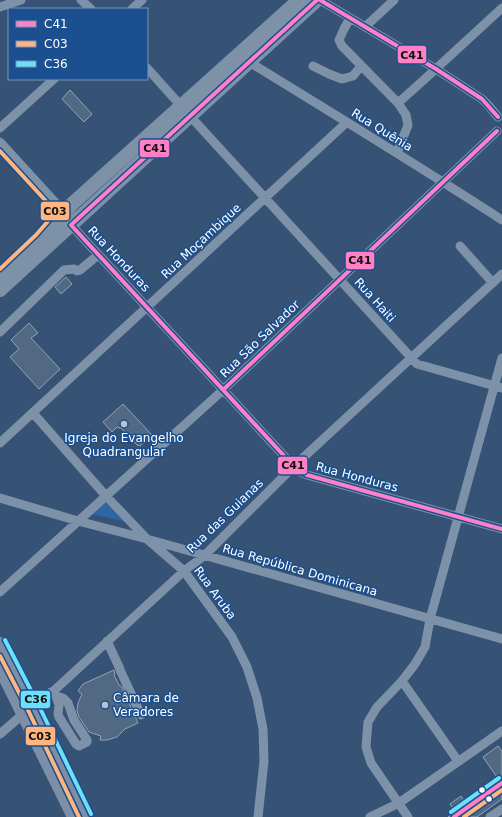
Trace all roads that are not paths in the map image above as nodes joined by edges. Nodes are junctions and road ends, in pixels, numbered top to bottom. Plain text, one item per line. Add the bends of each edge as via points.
1 (21, 0) edge
2 (81, 0) edge
3 (142, 0) edge
4 (298, 0) edge
5 (317, 0) edge
6 (320, 0) edge
7 (394, 0) edge
8 (0, 7) edge
9 (90, 8) edge
10 (133, 8) edge
11 (502, 8) edge
12 (350, 18) junction
13 (365, 27) junction
14 (248, 62) junction
15 (313, 66) dead end
16 (361, 66) junction
17 (436, 68) junction
18 (148, 69) edge
19 (53, 80) edge
20 (398, 103) junction
21 (185, 111) junction
22 (500, 116) edge
23 (347, 122) junction
24 (0, 128) edge
25 (499, 133) edge
26 (0, 142) edge
27 (397, 153) junction
28 (443, 182) junction
29 (265, 197) junction
30 (64, 212) junction
31 (502, 220) edge
32 (71, 225) junction
33 (460, 246) dead end
34 (42, 252) junction
35 (98, 255) junction
36 (0, 264) edge
37 (502, 274) edge
38 (0, 277) edge
39 (340, 280) junction
40 (493, 283) junction
41 (0, 290) edge
42 (0, 301) edge
43 (147, 307) junction
44 (0, 332) edge
45 (411, 358) junction
46 (502, 358) edge
47 (498, 387) edge
48 (223, 390) junction
49 (33, 413) junction
50 (0, 443) edge
51 (293, 467) junction
52 (106, 496) junction
53 (0, 498) edge
54 (458, 517) junction
55 (78, 521) junction
56 (502, 529) edge
57 (147, 539) junction
58 (204, 556) junction
59 (184, 571) junction
60 (0, 592) edge
61 (430, 619) junction
62 (502, 639) edge
63 (107, 642) junction
64 (0, 643) edge
65 (0, 669) edge
66 (402, 680) junction
67 (54, 694) junction
68 (34, 709) junction
69 (22, 715) junction
70 (141, 715) dead end
71 (502, 731) edge
72 (0, 734) edge
73 (458, 761) junction
74 (398, 802) junction
75 (502, 809) edge
76 (74, 817) edge
77 (86, 817) edge
78 (258, 817) edge
79 (370, 817) edge
80 (408, 817) edge
81 (490, 817) edge

1 - 8 street
2 - 9 street
3 - 10 street
4 - 21 highway
5 - 14 highway
6 - 12 street
7 - 13 street
11 - 17 street
12 - 13 street
12 - 16 street via 340,40 342,46
13 - 17 street
14 - 21 highway
14 - 23 street, Rua Quênia
15 - 16 street via 342,79 353,76
16 - 20 street
17 - 20 street
17 - 22 street via 482,99
18 - 21 street, Rua Haiti
19 - 24 street
20 - 27 street via 406,115 408,126
21 - 29 street, Rua Haiti
21 - 30 highway
21 - 32 highway
22 - 25 street via 494,124
23 - 27 street, Rua Quênia
23 - 29 street, Rua Moçambique
25 - 28 street, Rua São Salvador
26 - 30 street
27 - 28 street, Rua Quênia
28 - 31 street, Rua Quênia
28 - 39 street, Rua São Salvador
29 - 39 street, Rua Haiti
29 - 43 street, Rua Moçambique
30 - 36 highway
30 - 38 highway
32 - 34 highway
32 - 35 street, Rua Honduras
33 - 40 street
34 - 41 highway
34 - 42 highway
35 - 43 street, Rua Honduras
35 - 44 street via 80,270 64,270
37 - 40 street, Rua das Guianas
39 - 45 street, Rua Haiti
39 - 48 street, Rua São Salvador
40 - 45 street, Rua das Guianas
43 - 48 street, Rua Honduras
43 - 49 street, Rua Moçambique
45 - 47 street, Rua Haiti via 417,364
45 - 51 street, Rua das Guianas
46 - 47 street
47 - 54 street
48 - 51 street, Rua Honduras
48 - 52 street, Rua São Salvador
49 - 50 street, Rua Moçambique
49 - 52 street, Rua Aruba
51 - 54 street, Rua Honduras via 307,475
51 - 58 street, Rua das Guianas
52 - 55 street, Rua São Salvador
52 - 57 street, Rua Aruba
53 - 55 street, Rua República Dominicana
54 - 56 street, Rua Honduras
54 - 61 street
55 - 57 street, Rua República Dominicana
55 - 60 street, Rua São Salvador
57 - 58 street, Rua República Dominicana
57 - 59 street, Rua Aruba
58 - 59 street, Rua das Guianas
58 - 61 street, Rua República Dominicana
59 - 63 street, Rua das Guianas
59 - 78 street, Rua Aruba via 232,637 247,667 257,698 263,729 264,761
61 - 62 street, Rua República Dominicana
61 - 66 street via 425,647
63 - 67 street, Rua das Guianas
63 - 70 street
64 - 68 main road
65 - 69 main road
66 - 73 street
66 - 74 street via 377,707 368,722 366,746 371,763
67 - 67 street via 59,705 59,717 76,744 79,746 87,742 74,720 68,703
67 - 68 street, Rua das Guianas
68 - 69 street, Rua das Guianas
68 - 77 main road
69 - 72 street, Rua das Guianas
69 - 76 main road
71 - 73 street
73 - 74 street
74 - 79 street
74 - 80 street
75 - 81 street

